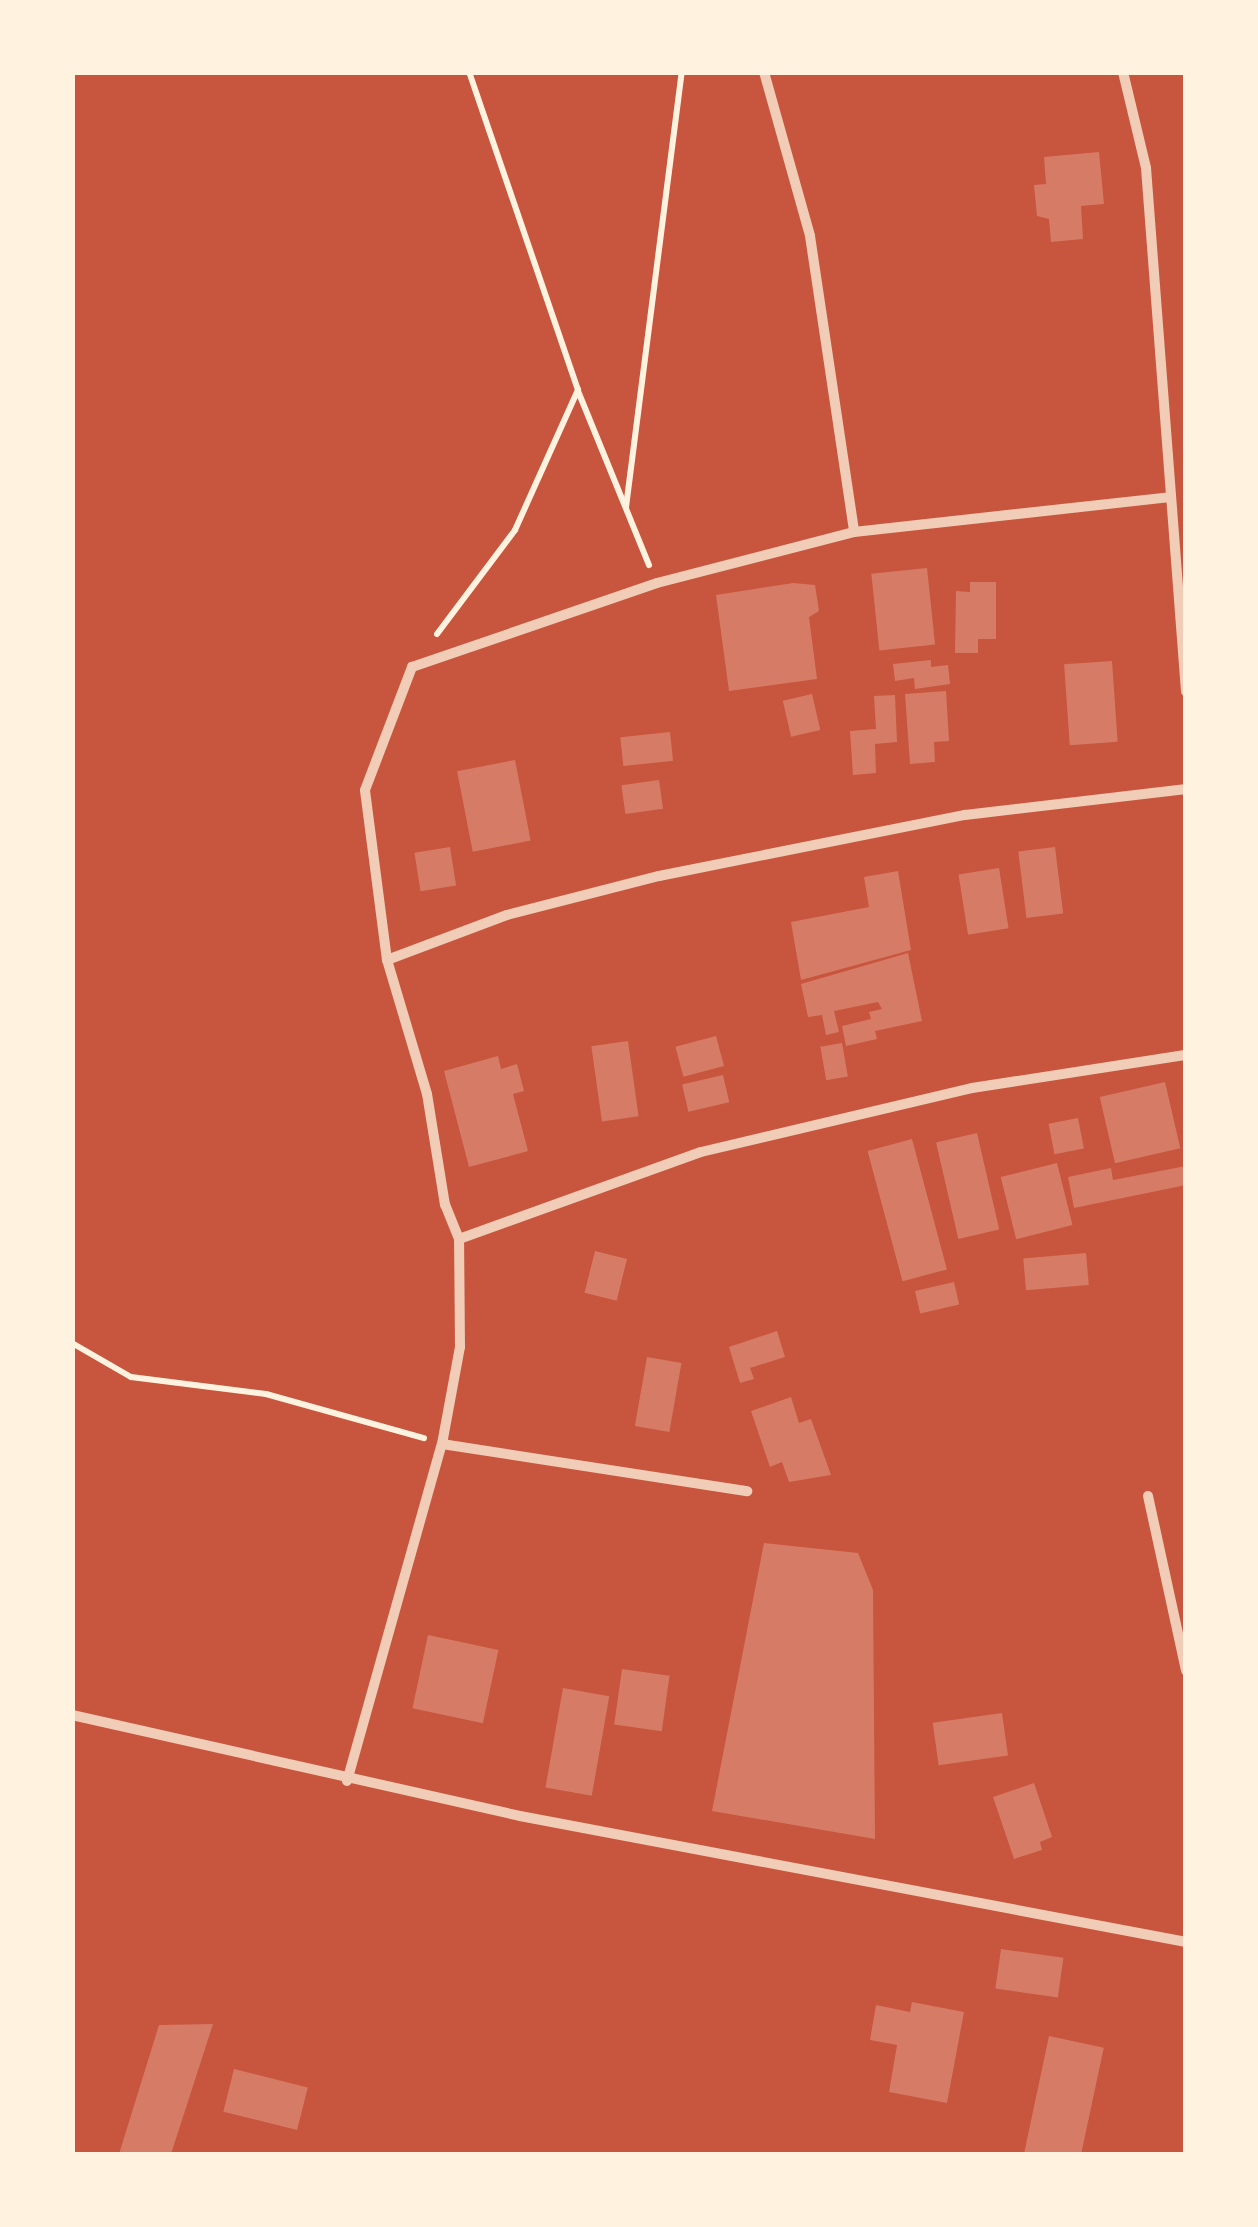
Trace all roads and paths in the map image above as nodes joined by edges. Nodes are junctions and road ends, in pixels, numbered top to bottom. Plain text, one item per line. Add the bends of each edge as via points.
1 (469, 72) edge
2 (682, 72) edge
3 (764, 72) edge
4 (1123, 72) edge
5 (578, 390) junction
6 (1170, 497) junction
7 (626, 507) junction
8 (854, 532) junction
9 (656, 583) junction
10 (412, 667) junction
11 (1186, 691) edge
12 (1186, 788) edge
13 (387, 960) junction
14 (1186, 1054) edge
15 (459, 1239) junction
16 (72, 1343) edge
17 (442, 1444) junction
18 (747, 1492) dead end
19 (1148, 1496) dead end
20 (1186, 1671) edge
21 (72, 1715) edge
22 (347, 1781) junction
23 (1186, 1942) edge

1 - 5 path
2 - 7 path
3 - 8 street via 810,236
4 - 6 street via 1146,168
5 - 7 path
5 - 10 path via 516,530
6 - 8 street
6 - 11 street
7 - 9 path
8 - 9 street
9 - 10 street
10 - 13 street via 365,790
12 - 13 street via 965,815 658,876 507,915
13 - 15 street
14 - 15 street via 972,1088 700,1152
15 - 17 street via 460,1347
16 - 17 path via 130,1378 266,1394 364,1416
17 - 18 street
17 - 22 street
19 - 20 street
21 - 22 street
22 - 23 street via 860,1885

